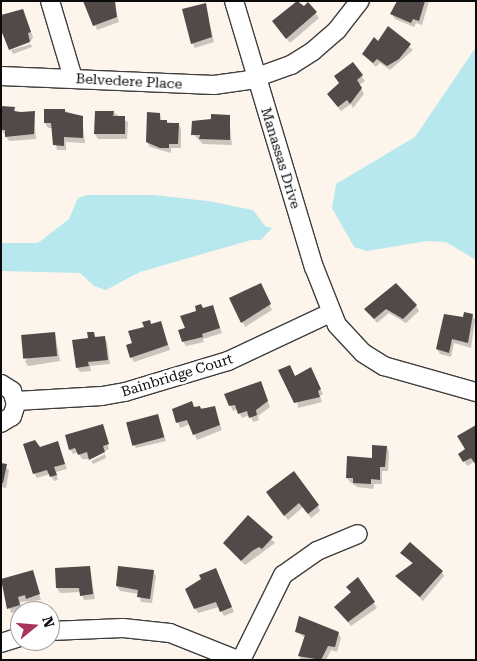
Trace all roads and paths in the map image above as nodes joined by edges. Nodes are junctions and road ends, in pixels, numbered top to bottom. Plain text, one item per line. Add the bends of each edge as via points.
1 (50, 1) edge
2 (234, 1) edge
3 (360, 1) edge
4 (1, 76) edge
5 (73, 78) junction
6 (257, 78) junction
7 (330, 313) junction
8 (1, 384) edge
9 (476, 392) edge
10 (16, 401) junction
11 (1, 423) edge
12 (358, 534) dead end
13 (60, 631) edge
14 (240, 660) edge

1 - 5 street
2 - 6 street, Manassas Drive
3 - 6 street, Belvedere Place via 337,30 313,51 291,65
4 - 5 street, Belvedere Place
5 - 6 street, Belvedere Place via 214,85
6 - 7 street, Manassas Drive
7 - 9 street, Manassas Drive via 348,339 384,366
7 - 10 street, Bainbridge Court via 228,361 125,392
8 - 10 street via 12,391
10 - 11 street via 12,416
12 - 14 street via 317,551 283,575
13 - 14 street via 122,628 170,633

